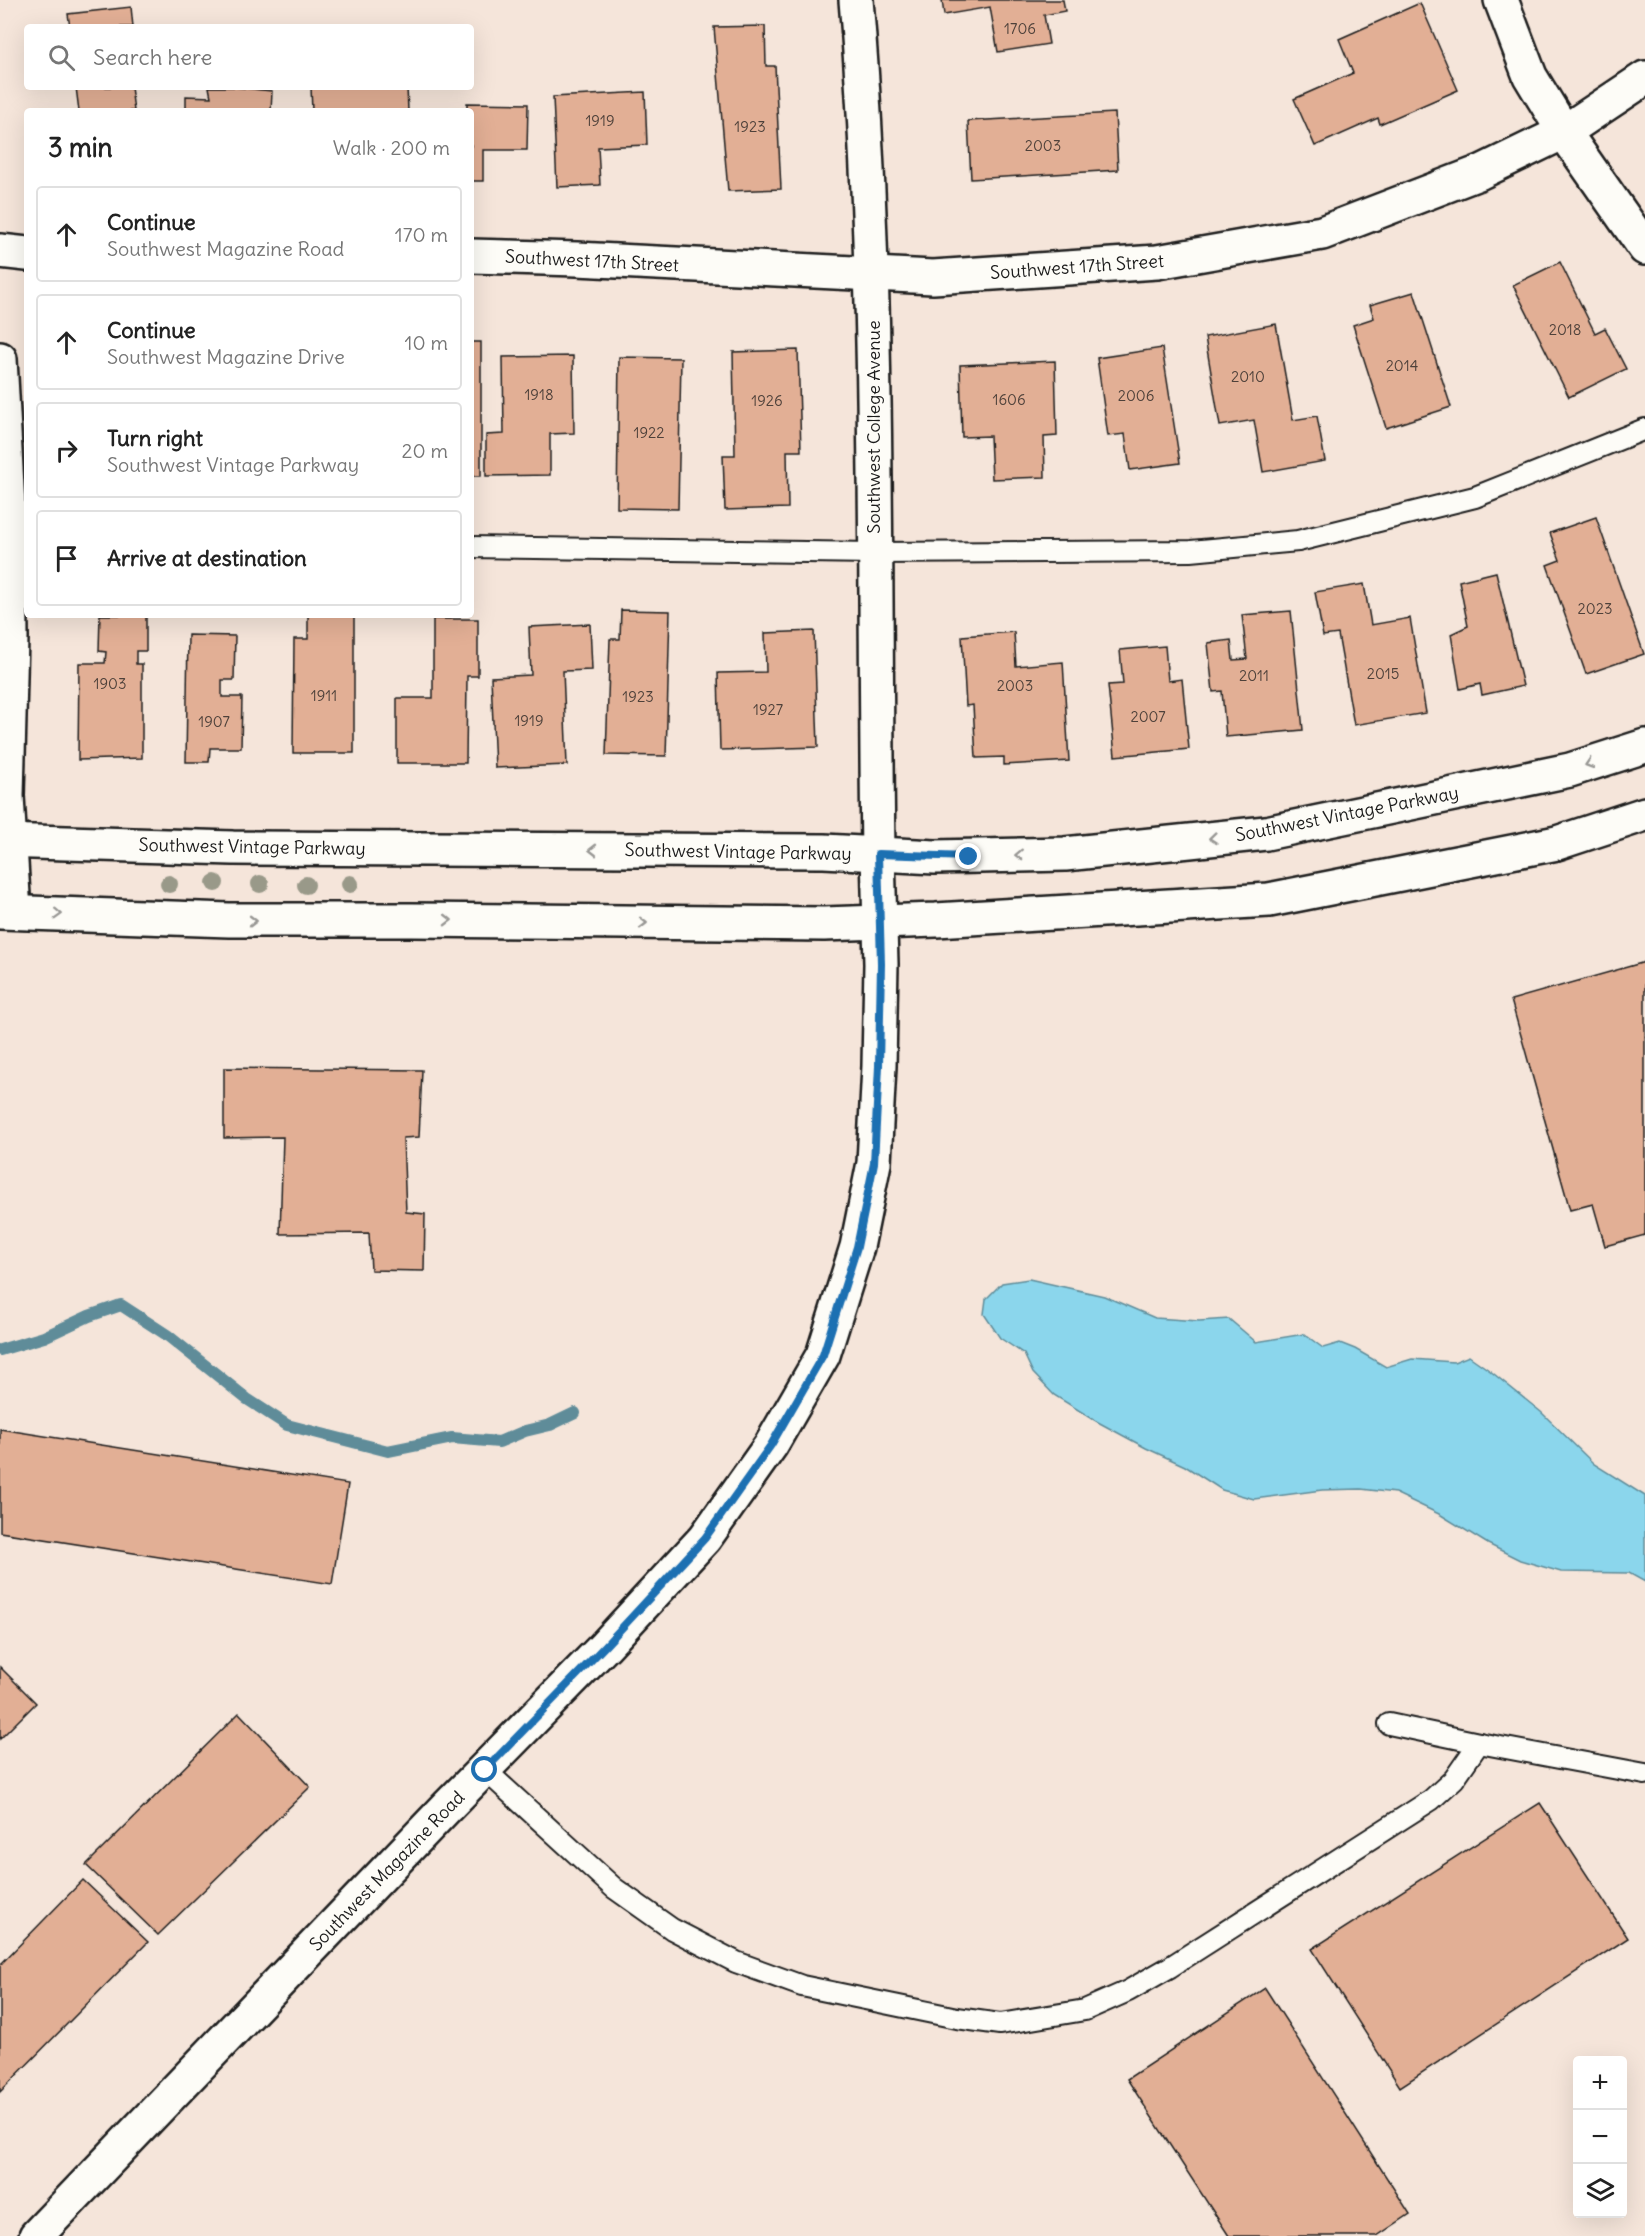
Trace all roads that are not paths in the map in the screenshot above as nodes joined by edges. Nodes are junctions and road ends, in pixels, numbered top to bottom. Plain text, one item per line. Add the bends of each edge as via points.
1 (856, 0) edge
2 (1501, 0) edge
3 (1645, 78) edge
4 (1564, 132) junction
5 (1645, 248) edge
6 (0, 251) edge
7 (24, 254) edge
8 (474, 256) edge
9 (873, 275) junction
10 (0, 359) edge
11 (1645, 429) edge
12 (18, 541) edge
13 (474, 548) edge
14 (874, 553) junction
15 (6, 637) edge
16 (1645, 746) edge
17 (1645, 814) edge
18 (5, 841) edge
19 (878, 854) junction
20 (7, 912) edge
21 (880, 923) junction
22 (1389, 1724) dead end
23 (1479, 1743) junction
24 (485, 1770) junction
25 (1645, 1774) edge
26 (36, 2236) edge

1 - 9 street, Southwest College Avenue
2 - 4 street via 1530,76
3 - 4 street, Southwest 17th Street
4 - 5 street
4 - 9 street, Southwest 17th Street via 1481,172 1322,233 1157,262 933,278
6 - 7 street
8 - 9 street, Southwest 17th Street
9 - 14 street, Southwest College Avenue
10 - 12 street
11 - 14 lane via 1475,497 1298,541 1191,551
12 - 15 street
13 - 14 lane
14 - 19 street, Southwest College Avenue
15 - 18 street
16 -> 19 street, Southwest Vintage Parkway via 1570,770 1266,833 1065,854 946,857
17 - 21 street via 1557,843 1269,900
19 -> 18 street, Southwest Vintage Parkway via 233,848
18 - 20 street
19 - 21 street, Southwest College Avenue
20 -> 21 street via 240,921
21 - 24 street, Southwest Magazine Road via 874,1163 857,1247 823,1355 771,1445 705,1538
22 - 23 lane
23 - 24 lane via 1454,1779 1431,1800 1128,1992 1085,2010 1000,2024 802,1986 736,1962 672,1929 614,1888
23 - 25 lane
24 - 26 street, Southwest Magazine Road

